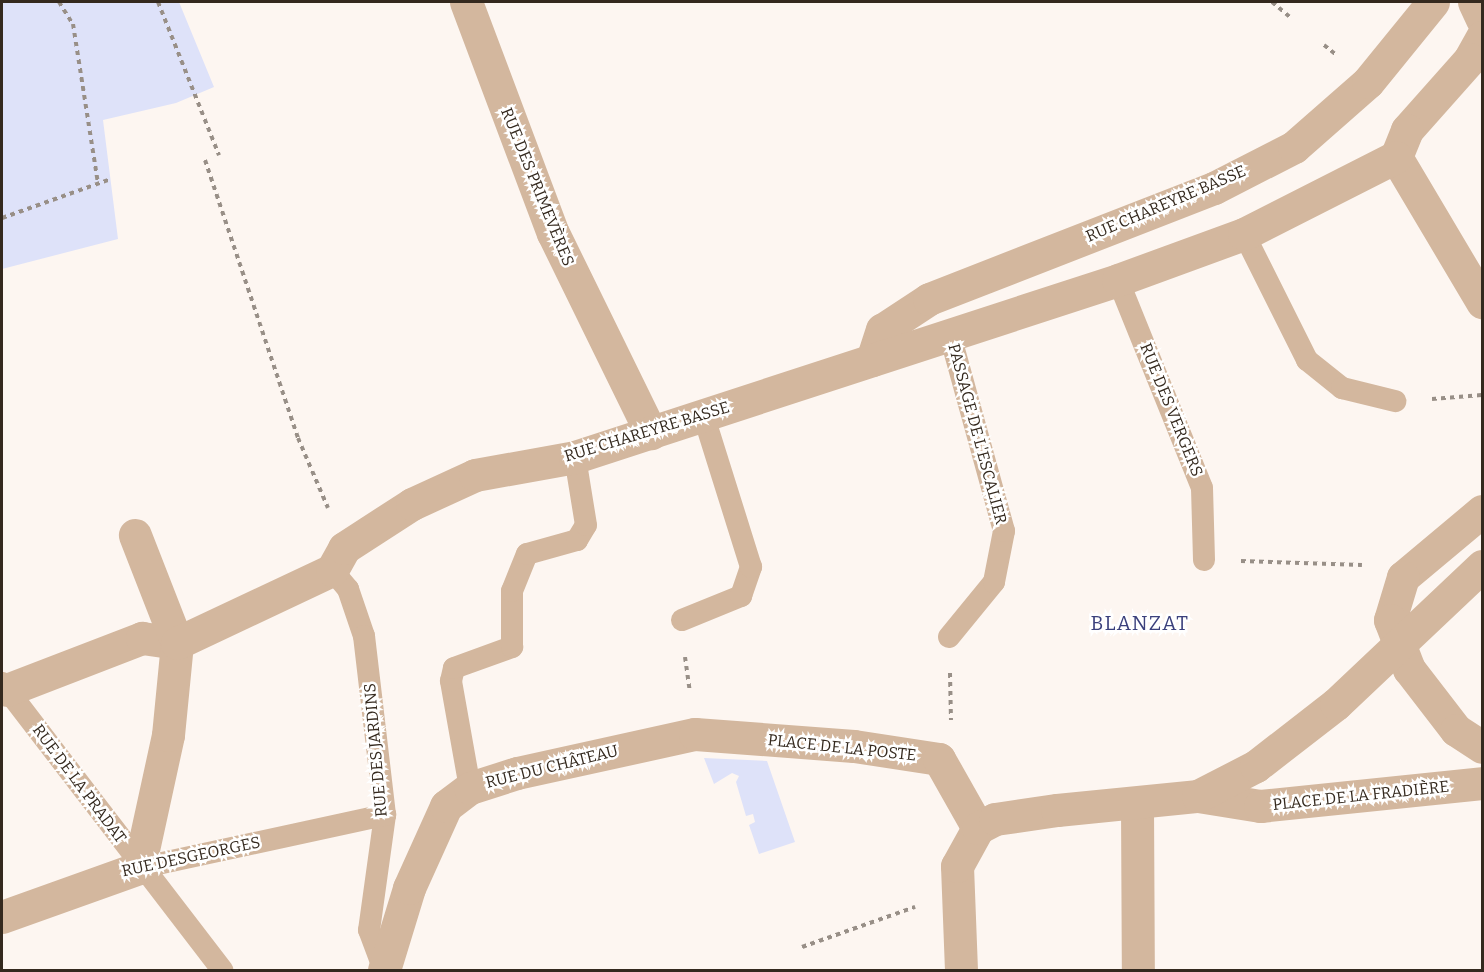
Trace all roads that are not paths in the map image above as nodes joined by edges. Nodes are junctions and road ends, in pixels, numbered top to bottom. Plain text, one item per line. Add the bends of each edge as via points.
1 (466, 2) edge
2 (1433, 2) edge
3 (1474, 2) edge
4 (1482, 19) edge
5 (1482, 37) edge
6 (1396, 157) junction
7 (1244, 234) junction
8 (1118, 280) junction
9 (1482, 302) edge
10 (950, 335) junction
11 (872, 360) junction
12 (1395, 401) road end
13 (704, 417) junction
14 (651, 433) junction
15 (574, 457) junction
16 (1482, 511) edge
17 (135, 535) dead end
18 (338, 559) junction
19 (1204, 560) road end
20 (1482, 566) edge
21 (682, 620) dead end
22 (949, 637) road end
23 (177, 643) junction
24 (1395, 643) junction
25 (4, 686) edge
26 (695, 734) joint
27 (1482, 747) edge
28 (1482, 783) edge
29 (470, 788) junction
30 (1198, 796) junction
31 (1137, 806) junction
32 (385, 815) junction
33 (978, 828) junction
34 (139, 868) junction
35 (2, 917) edge
36 (1141, 968) edge
37 (222, 970) edge
38 (384, 970) edge
39 (961, 970) edge

1 - 14 street, RUE DES PRIMEVÈRES via 552,233
2 - 11 street, RUE CHAREYRE BASSE via 1368,82 1294,147 1214,188 929,299 882,330
3 - 4 street
5 - 6 street via 1470,59 1407,130
6 - 7 street, RUE CHAREYRE BASSE
6 - 9 street via 1414,180
7 - 8 street, RUE CHAREYRE BASSE
7 - 12 lane via 1307,360 1342,387
8 - 10 street, RUE CHAREYRE BASSE
8 - 19 lane, RUE DES VERGERS via 1202,488
10 - 11 street, RUE CHAREYRE BASSE
10 - 22 lane, PASSAGE DE L'ESCALIER via 1004,531 994,582
11 - 13 street, RUE CHAREYRE BASSE
13 - 14 street, RUE CHAREYRE BASSE
13 - 21 lane via 751,567 741,596
14 - 15 street, RUE CHAREYRE BASSE
15 - 18 street, RUE CHAREYRE BASSE via 475,475 412,504
15 - 29 lane via 586,525 577,540 527,554 512,591 512,647 454,668 451,681
16 - 24 street via 1403,577 1390,620
17 - 23 street
18 - 23 street, RUE CHAREYRE BASSE
18 - 32 lane, RUE DES JARDINS via 364,636
20 - 24 street
23 - 25 street via 142,638
23 - 34 street via 168,735
24 - 27 street via 1456,730
24 - 30 street via 1336,704 1256,766
25 - 34 lane, RUE DE LA PRADAT
26 - 29 street, RUE DU CHÂTEAU
26 - 33 street, PLACE DE LA POSTE via 939,759
28 - 30 street, PLACE DE LA FRADIÈRE via 1260,806
29 - 38 street, RUE DU CHÂTEAU via 446,806 425,848
30 - 31 street
31 - 33 street via 1057,810 995,819
31 - 36 street
32 - 34 lane, RUE DESGEORGES
32 - 38 lane, RUE DES JARDINS via 369,930
33 - 39 street via 957,866
34 - 35 street, RUE DESGEORGES
34 - 37 lane, RUE DE LA PRADAT

